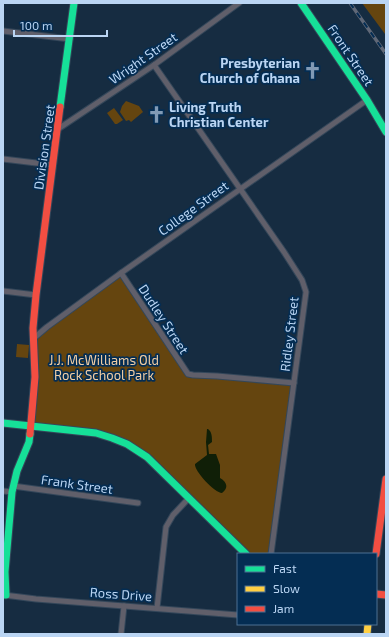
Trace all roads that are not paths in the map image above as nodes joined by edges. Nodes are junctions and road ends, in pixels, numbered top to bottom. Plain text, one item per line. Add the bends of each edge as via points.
1 (74, 3) edge
2 (239, 3) edge
3 (301, 3) edge
4 (3, 30) edge
5 (70, 38) junction
6 (154, 65) junction
7 (367, 100) junction
8 (58, 129) junction
9 (386, 132) edge
10 (3, 160) edge
11 (53, 165) junction
12 (241, 189) junction
13 (121, 273) junction
14 (3, 291) edge
15 (36, 295) junction
16 (34, 338) junction
17 (294, 383) junction
18 (3, 423) edge
19 (32, 426) junction
20 (386, 479) edge
21 (13, 489) junction
22 (3, 491) edge
23 (189, 498) junction
24 (138, 503) dead end
25 (245, 553) edge
26 (271, 553) edge
27 (376, 553) edge
28 (4, 595) edge
29 (124, 606) junction
30 (157, 608) junction
31 (237, 615) edge
32 (121, 634) edge

1 - 5 street, Division Street
2 - 6 street, Wright Street
3 - 7 street, Front Street
4 - 5 street
5 - 8 street, Division Street
6 - 8 street, Wright Street
6 - 12 street, Ridley Street
7 - 9 street, Front Street
7 - 12 street, College Street
8 - 11 street, Division Street
10 - 11 street
11 - 15 street, Division Street
12 - 13 street, College Street
12 - 17 street, Ridley Street via 302,280 306,292
13 - 16 street, College Street
13 - 17 street, Dudley Street via 184,370 190,375
14 - 15 street
15 - 16 street
16 - 19 street
17 - 26 street, Ridley Street
18 - 19 street
19 - 21 street
19 - 23 street via 96,432 124,442 147,457
20 - 27 street
21 - 22 street, Frank Street
21 - 24 street, Frank Street
21 - 28 street
23 - 25 street
23 - 30 street via 166,527
28 - 29 street, Ross Drive
29 - 30 street, Ross Drive
29 - 32 street
30 - 31 street, Ross Drive

